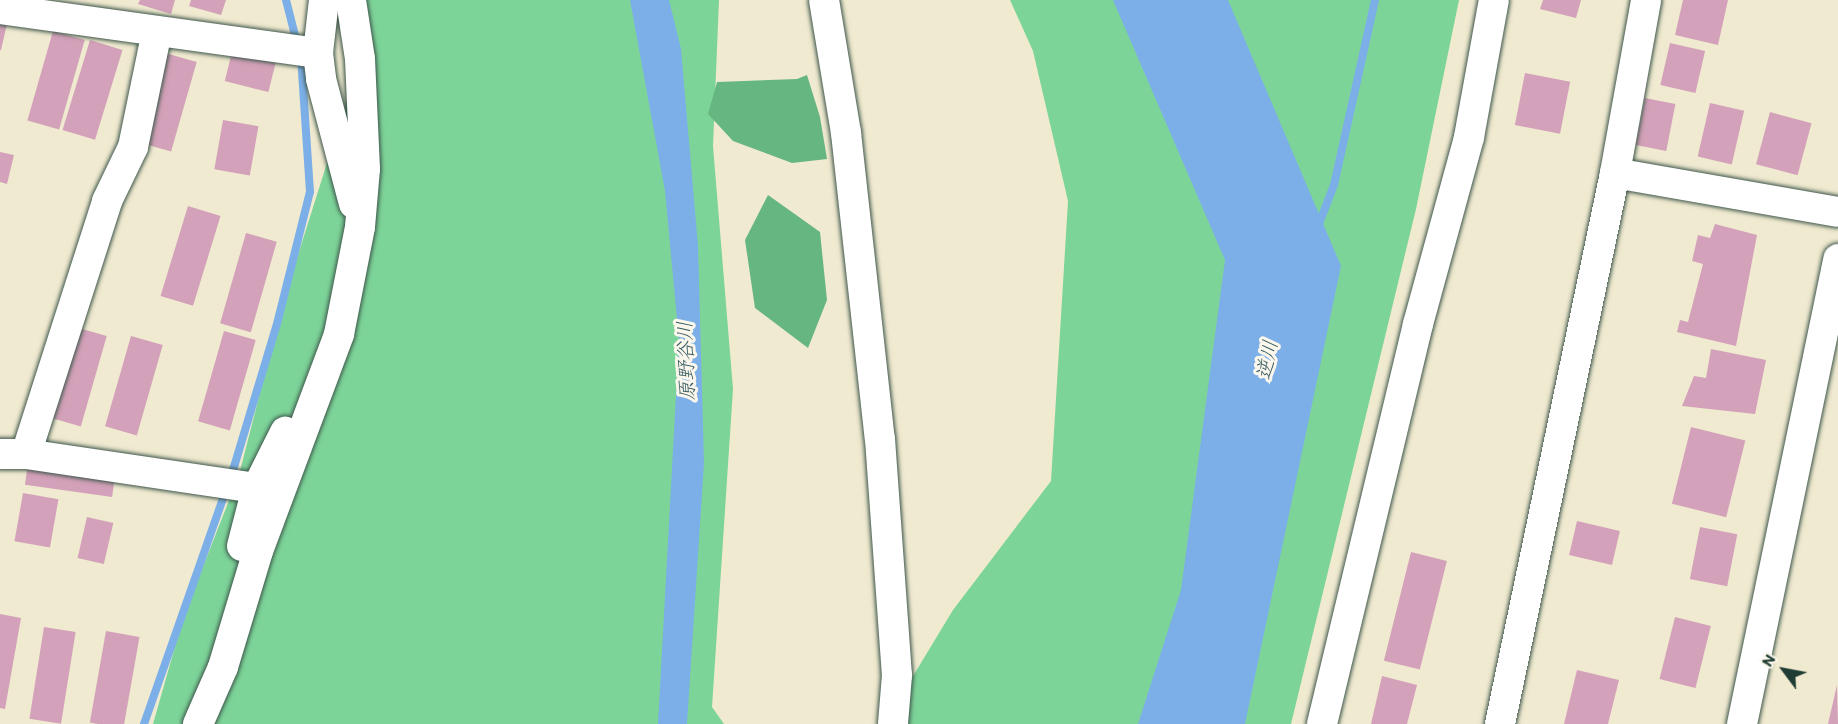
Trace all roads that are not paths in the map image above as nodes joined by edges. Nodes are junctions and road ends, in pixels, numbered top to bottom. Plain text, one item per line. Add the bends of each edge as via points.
1 (324, 0) edge
2 (351, 0) edge
3 (824, 0) edge
4 (1494, 0) edge
5 (1646, 0) edge
6 (0, 9) edge
7 (157, 31) junction
8 (318, 53) junction
9 (1615, 173) junction
10 (1838, 212) edge
11 (360, 228) junction
12 (1838, 260) edge
13 (329, 366) junction
14 (13, 454) edge
15 (257, 488) junction
16 (223, 667) junction
17 (198, 724) edge
18 (893, 724) edge
19 (1322, 724) edge
20 (1500, 724) edge
21 (1743, 724) edge

1 - 8 street
2 - 11 street via 360,59 365,169
3 - 18 street via 846,133 880,439 897,675
4 - 19 street via 1469,137 1418,324
5 - 9 street
6 - 7 street
7 - 8 street
7 - 14 street via 133,147 107,201
8 - 11 street via 321,79
9 - 10 street
9 - 20 street
11 - 13 street
12 - 21 street
13 - 15 street via 305,390
13 - 16 street via 258,551
14 - 15 street
15 - 16 street via 227,599
16 - 17 street

